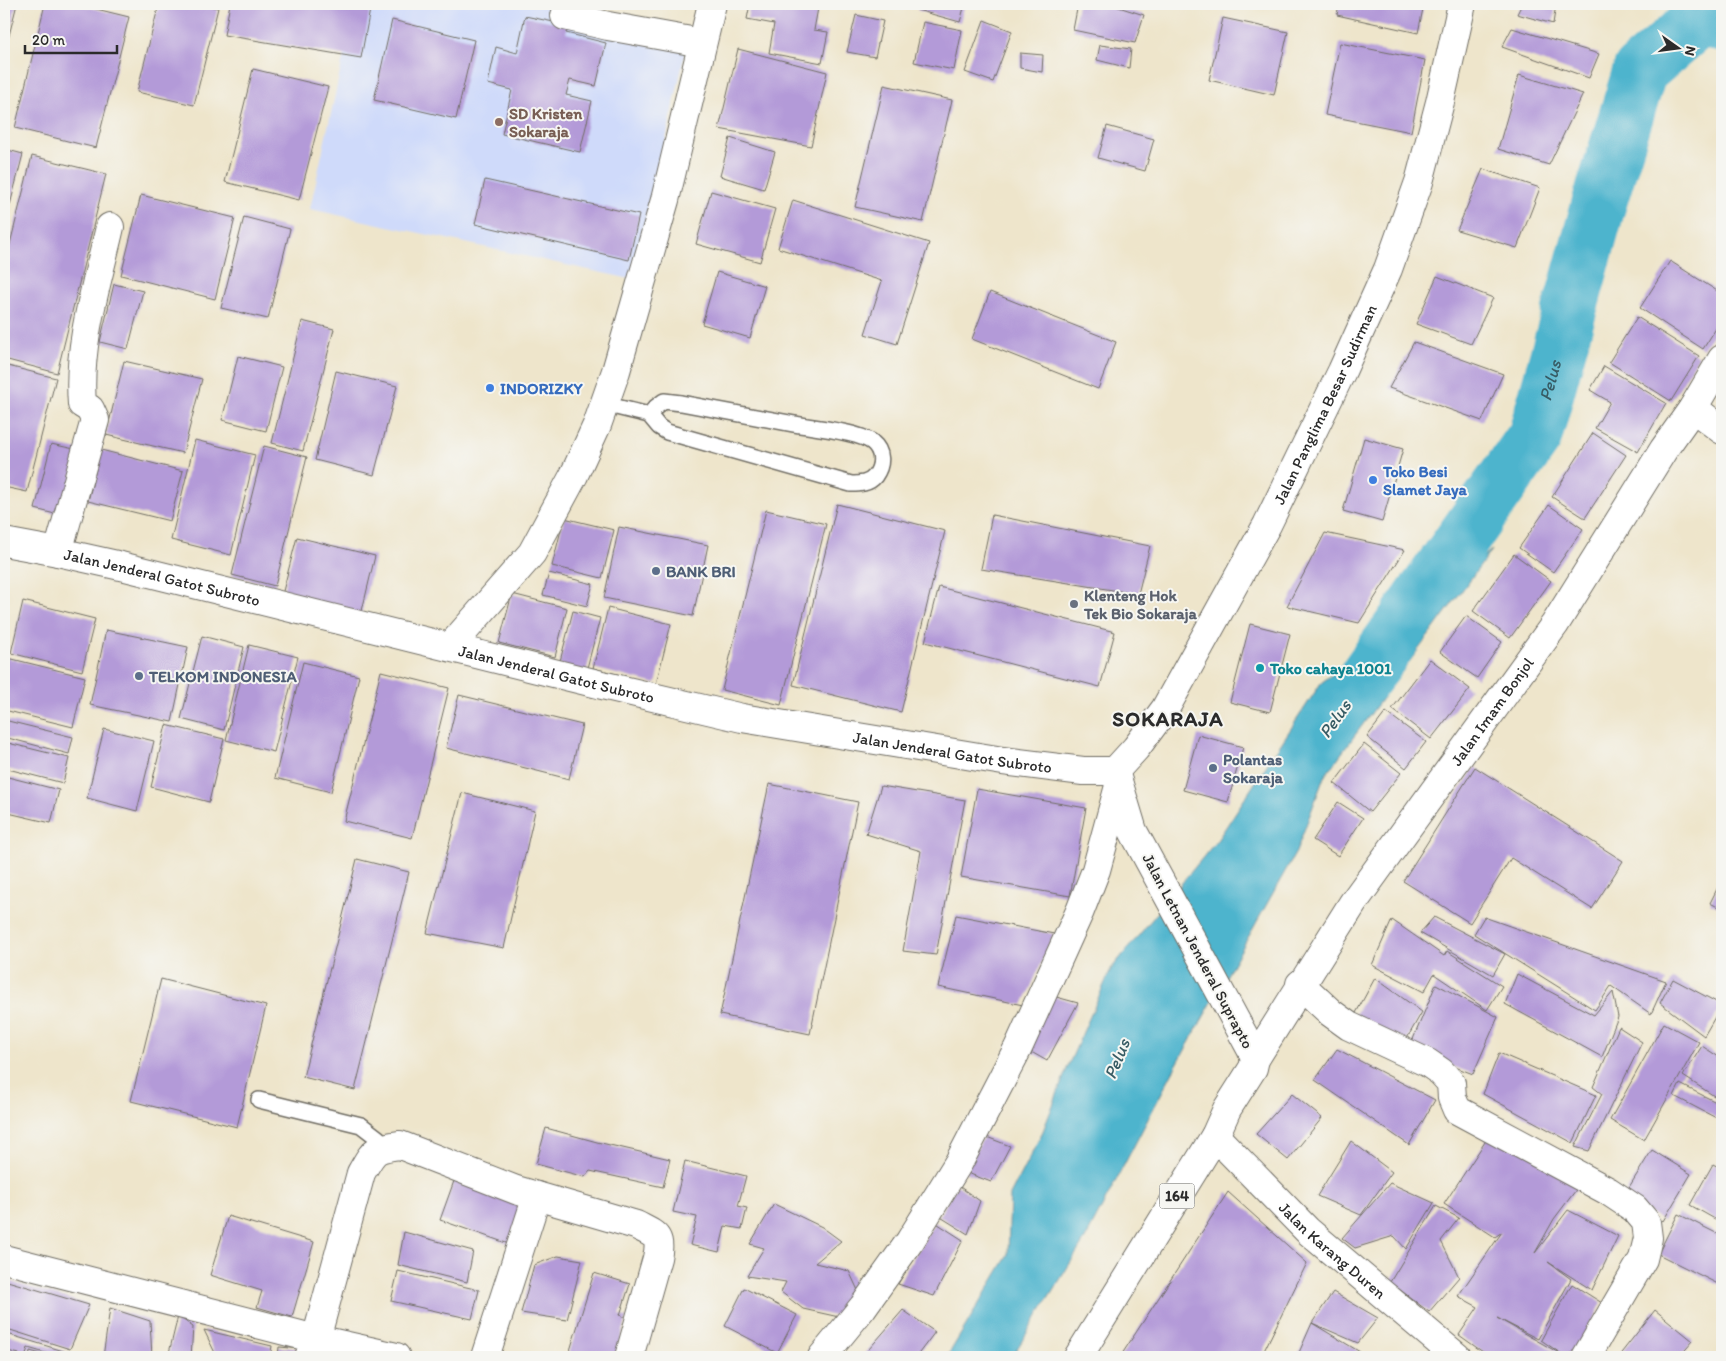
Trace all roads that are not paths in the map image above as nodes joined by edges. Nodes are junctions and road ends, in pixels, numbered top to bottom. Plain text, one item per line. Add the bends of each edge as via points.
1 (712, 4) edge
2 (1462, 4) edge
3 (565, 16) dead end
4 (702, 44) junction
5 (110, 227) dead end
6 (1722, 359) edge
7 (604, 404) junction
8 (1693, 408) junction
9 (649, 415) junction
10 (1722, 430) edge
11 (4, 542) edge
12 (58, 552) junction
13 (450, 647) junction
14 (1117, 778) junction
15 (1300, 984) junction
16 (1255, 1059) junction
17 (259, 1100) dead end
18 (1215, 1136) junction
19 (382, 1147) junction
20 (537, 1196) junction
21 (4, 1259) edge
22 (312, 1348) edge
23 (1081, 1356) edge
24 (396, 1357) edge
25 (485, 1357) edge
26 (629, 1357) edge
27 (822, 1357) edge
28 (1457, 1357) edge
29 (1586, 1357) edge

1 - 4 main road
2 - 14 main road, Jalan Panglima Besar Sudirman via 1419,182 1388,269 1267,525 1165,709
3 - 4 main road
4 - 7 main road via 665,200
5 - 12 main road via 88,328 80,386 82,404 90,409 95,420
6 - 8 main road, Jalan Imam Bonjol
7 - 9 lane
7 - 13 main road via 574,475 532,553
8 - 10 main road
8 - 15 main road, Jalan Imam Bonjol via 1664,449 1556,624 1353,904
9 - 9 lane via 664,401 832,430 872,442 880,452 882,462 873,479 851,484 667,432
11 - 12 main road, Jalan Jenderal Gatot Subroto
12 - 13 main road, Jalan Jenderal Gatot Subroto
13 - 14 main road, Jalan Jenderal Gatot Subroto via 742,718
14 - 16 main road, Jalan Letnan Jenderal Suprapto via 1133,831
14 - 27 main road via 1096,870 1014,1057 959,1162 910,1241
15 - 16 main road, Jalan Imam Bonjol
15 - 29 main road via 1349,1026 1441,1072 1451,1083 1457,1110 1608,1191 1635,1209 1646,1222 1648,1238 1643,1259
16 - 18 main road, Jalan Letnan Jenderal Suprapto / 164
17 - 19 lane via 361,1125 378,1138
18 - 23 main road, Jalan Letnan Jenderal Suprapto / 164
18 - 28 main road, Jalan Karang Duren via 1308,1230
19 - 20 main road via 400,1145
19 - 22 main road via 372,1154 361,1173
20 - 25 main road
20 - 26 main road via 636,1225 658,1239 657,1258
21 - 22 main road
22 - 24 main road

